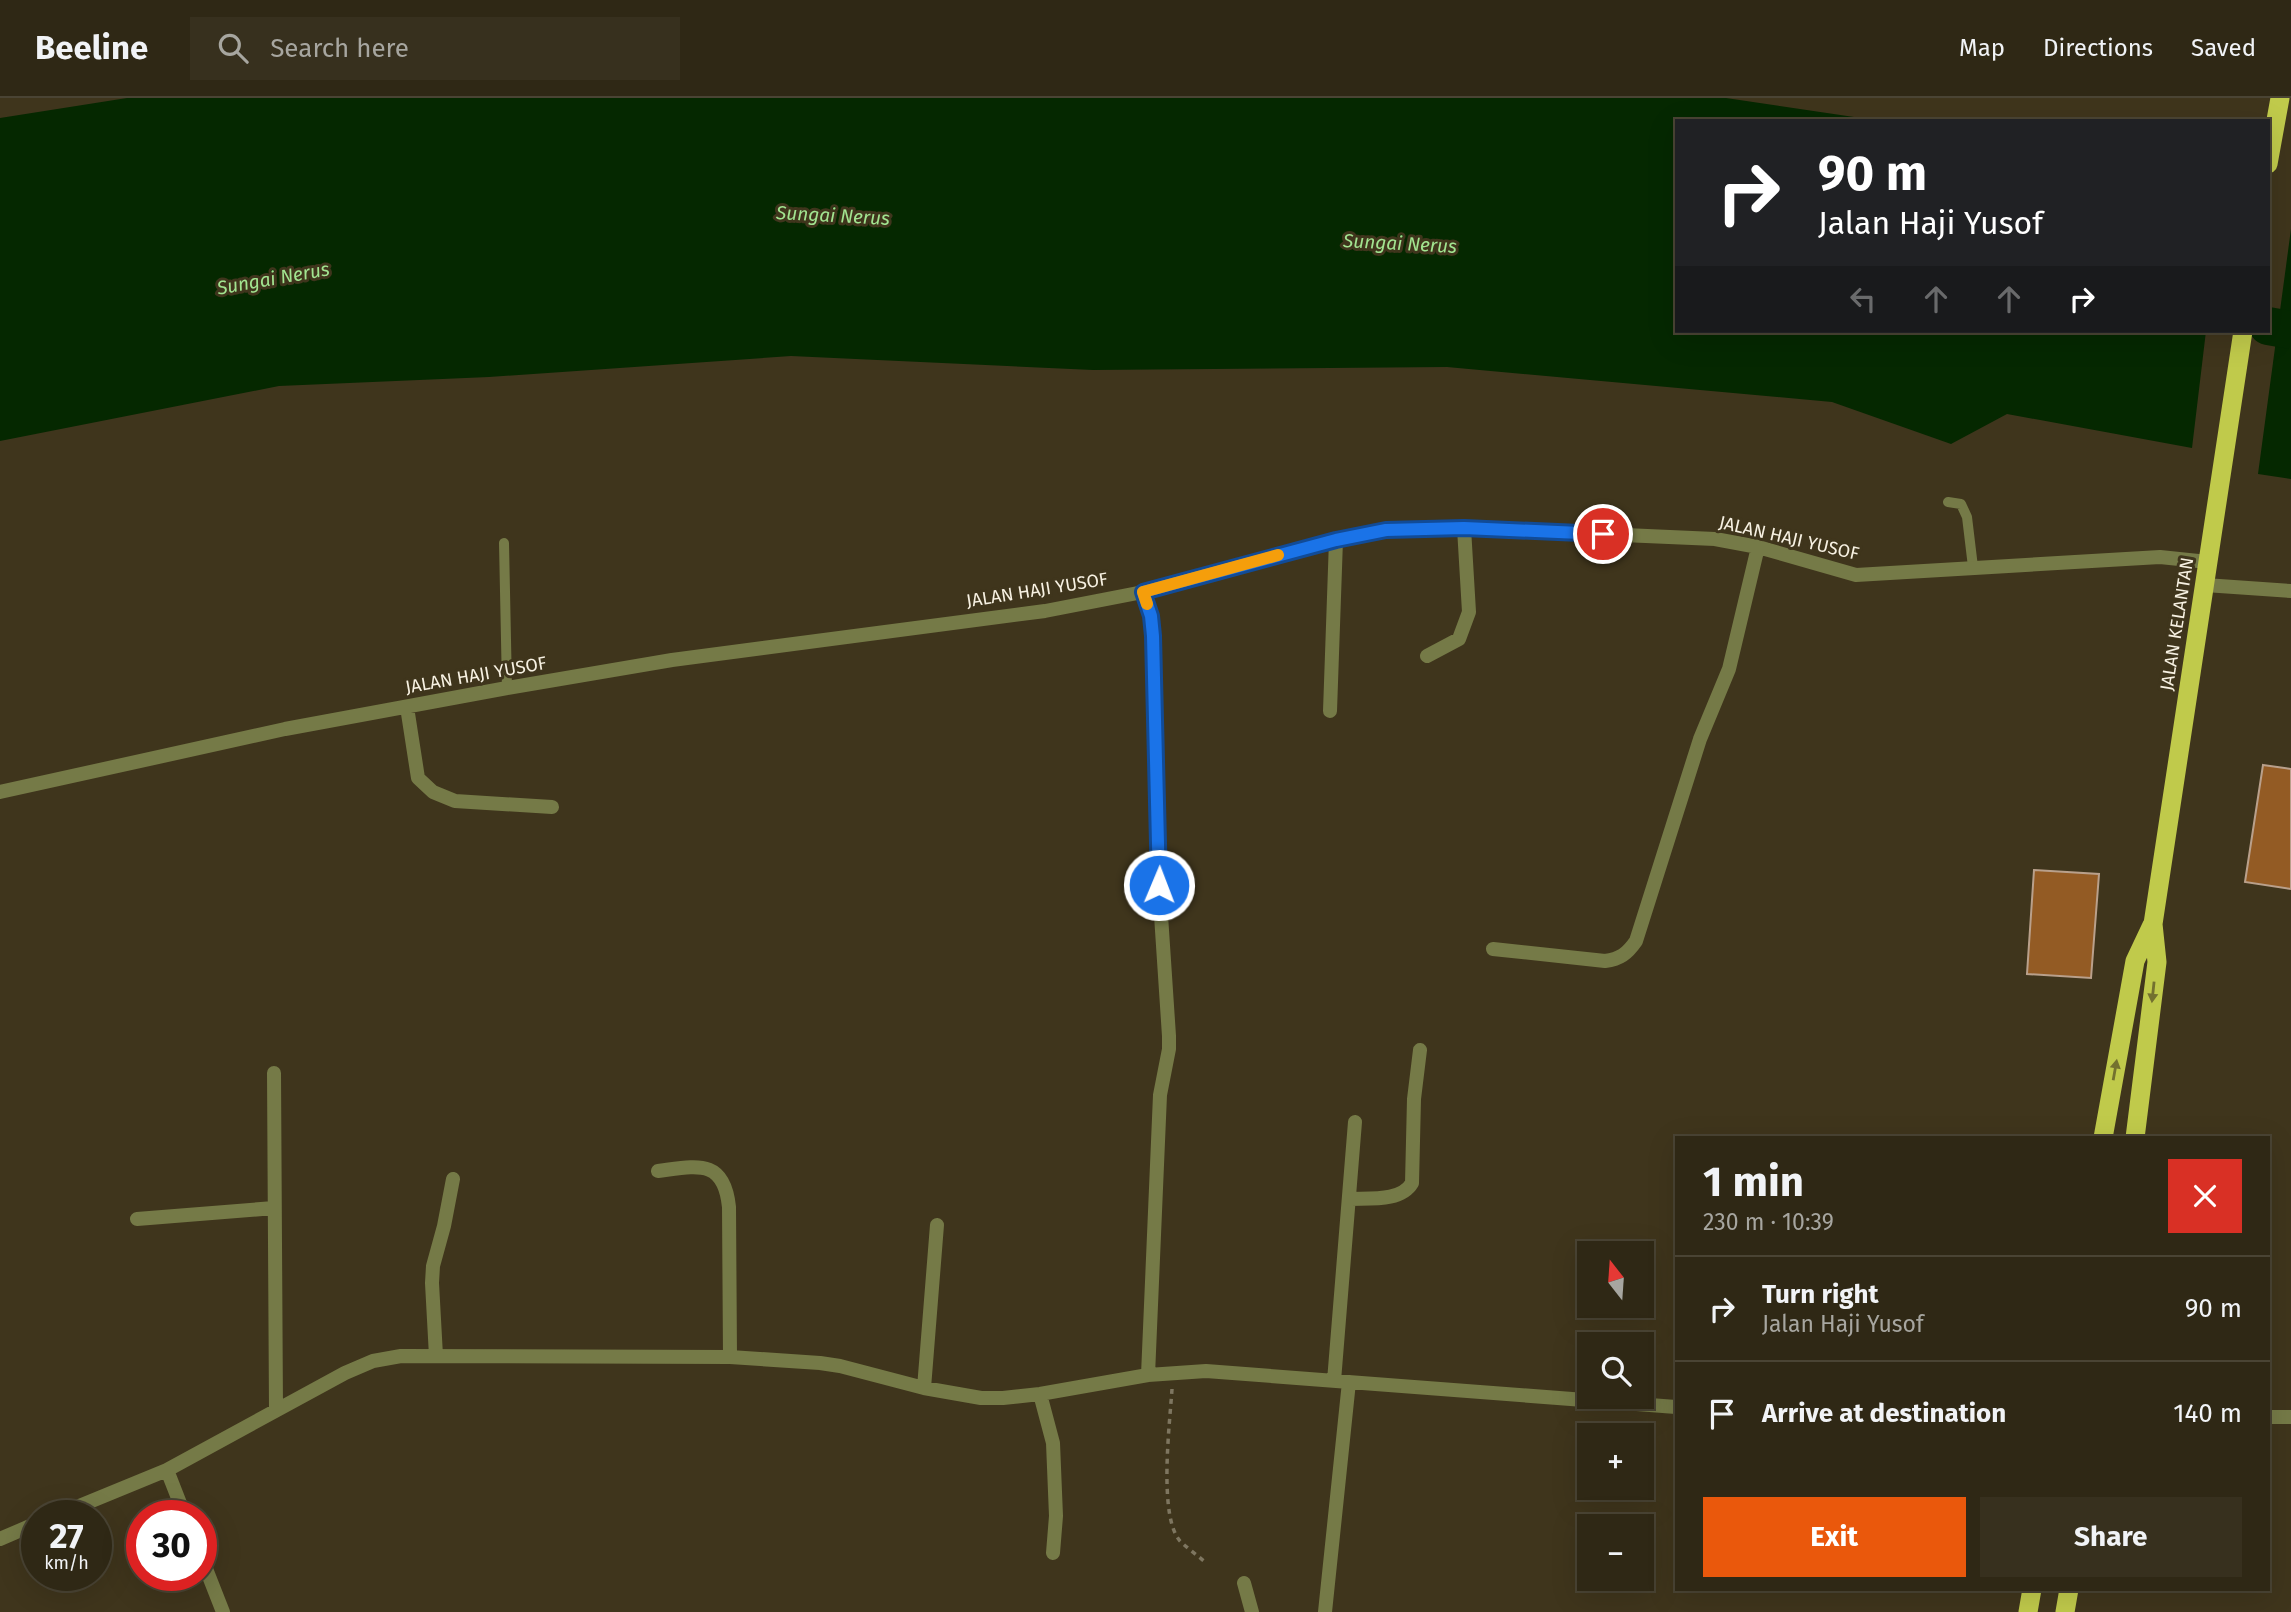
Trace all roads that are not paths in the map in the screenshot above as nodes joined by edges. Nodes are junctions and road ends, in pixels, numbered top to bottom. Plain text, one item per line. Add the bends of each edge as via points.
1 (2280, 98) edge
2 (2270, 150) edge
3 (2243, 333) edge
4 (1948, 502) dead end
5 (1464, 528) junction
6 (1336, 540) junction
7 (504, 543) dead end
8 (1758, 547) junction
9 (2208, 562) junction
10 (1972, 567) junction
11 (2205, 585) junction
12 (2291, 591) edge
13 (1143, 592) junction
14 (1427, 656) dead end
15 (507, 688) junction
16 (407, 707) junction
17 (1330, 710) dead end
18 (0, 793) edge
19 (552, 807) dead end
20 (2153, 924) junction
21 (1493, 949) dead end
22 (1420, 1050) dead end
23 (274, 1073) dead end
24 (1355, 1122) dead end
25 (2103, 1136) edge
26 (2135, 1136) edge
27 (658, 1171) dead end
28 (453, 1179) dead end
29 (1349, 1199) junction
30 (274, 1208) junction
31 (136, 1219) dead end
32 (937, 1225) dead end
33 (436, 1356) junction
34 (730, 1357) junction
35 (1148, 1375) junction
36 (1334, 1381) junction
37 (1349, 1382) junction
38 (924, 1388) junction
39 (1040, 1394) junction
40 (1675, 1408) edge
41 (276, 1410) junction
42 (2270, 1416) edge
43 (2291, 1418) edge
44 (167, 1470) junction
45 (94, 1500) edge
46 (179, 1500) edge
47 (21, 1530) edge
48 (0, 1539) edge
49 (1053, 1553) dead end
50 (1244, 1583) dead end
51 (215, 1591) edge
52 (2032, 1591) edge
53 (2069, 1591) edge
54 (223, 1612) edge
55 (1252, 1612) edge
56 (1325, 1612) edge
57 (2028, 1612) edge
58 (2064, 1612) edge

1 - 2 highway
3 - 9 highway, JALAN KELANTAN
4 - 10 lane via 1961,504 1967,517
5 - 6 street, JALAN HAJI YUSOF via 1386,530
5 - 8 street, JALAN HAJI YUSOF via 1715,539
5 - 14 street via 1469,612 1459,639
6 - 13 street, JALAN HAJI YUSOF
6 - 17 street
7 - 15 lane
8 - 10 street, JALAN HAJI YUSOF via 1856,575
8 - 21 street via 1729,669 1700,739 1636,941 1627,954 1605,961
9 - 10 street, JALAN HAJI YUSOF via 2160,557
9 - 11 highway, JALAN KELANTAN
11 - 12 street
11 - 20 highway, JALAN KELANTAN
13 - 15 street, JALAN HAJI YUSOF via 1045,611 672,660
13 - 35 street via 1153,636 1159,885 1169,1036 1160,1095
15 - 16 street, JALAN HAJI YUSOF
16 - 18 street, JALAN HAJI YUSOF via 285,729
16 - 19 street via 418,778 433,792 455,801
25 -> 20 highway, JALAN KELANTAN via 2135,961
20 -> 26 highway, JALAN KELANTAN via 2157,962
22 - 29 street via 1412,1183 1399,1195
23 - 30 street
24 - 29 street
27 - 34 street via 706,1169 727,1187
28 - 33 street via 433,1266
29 - 36 street
30 - 31 street
30 - 41 street
32 - 38 street
33 - 34 street
33 - 41 street via 373,1360
34 - 38 street via 840,1366
35 - 36 street via 1206,1371
35 - 39 street
36 - 37 street
37 - 40 street
37 - 56 street
38 - 39 street via 981,1398
39 - 49 street via 1052,1443
41 - 44 street
42 - 43 street
44 - 45 street
44 - 46 street
47 - 48 street
50 - 55 street
51 - 54 street
52 - 57 highway
53 - 58 highway

